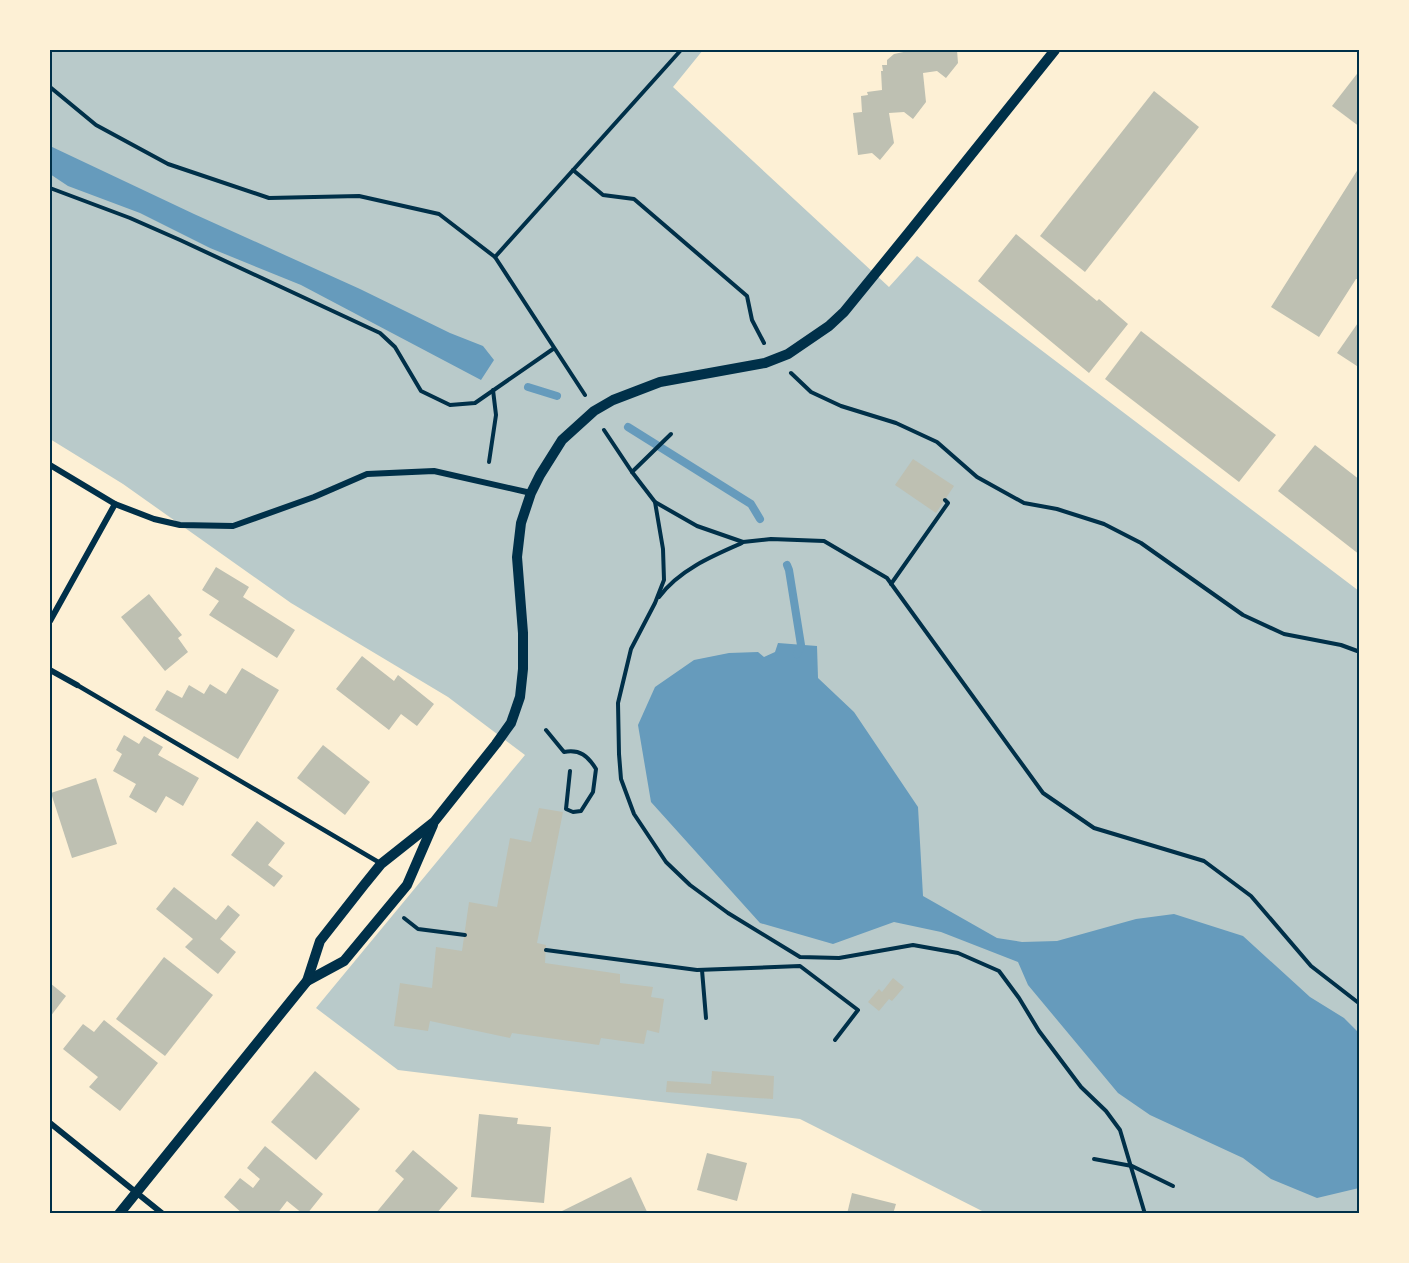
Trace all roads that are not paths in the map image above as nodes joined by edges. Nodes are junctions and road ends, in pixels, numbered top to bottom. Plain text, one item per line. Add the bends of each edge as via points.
1 (1055, 50) edge
2 (50, 465) edge
3 (531, 493) junction
4 (115, 504) junction
5 (50, 621) edge
6 (50, 670) edge
7 (77, 685) joint
8 (434, 822) junction
9 (381, 864) junction
10 (307, 981) junction
11 (50, 1123) edge
12 (136, 1192) junction
13 (119, 1214) edge
14 (163, 1214) edge

1 - 3 street via 844,312 810,341 765,363 660,382 613,400 594,411 562,440
2 - 4 street
3 - 4 street via 434,471 367,474 233,526 180,525
3 - 8 street via 521,523 517,556 524,633 520,697 511,723
4 - 5 street
6 - 7 street
7 - 9 lane
8 - 9 street
8 - 10 street via 407,885 344,962
9 - 10 street via 320,941
10 - 12 street
11 - 12 street
12 - 13 street
12 - 14 street

